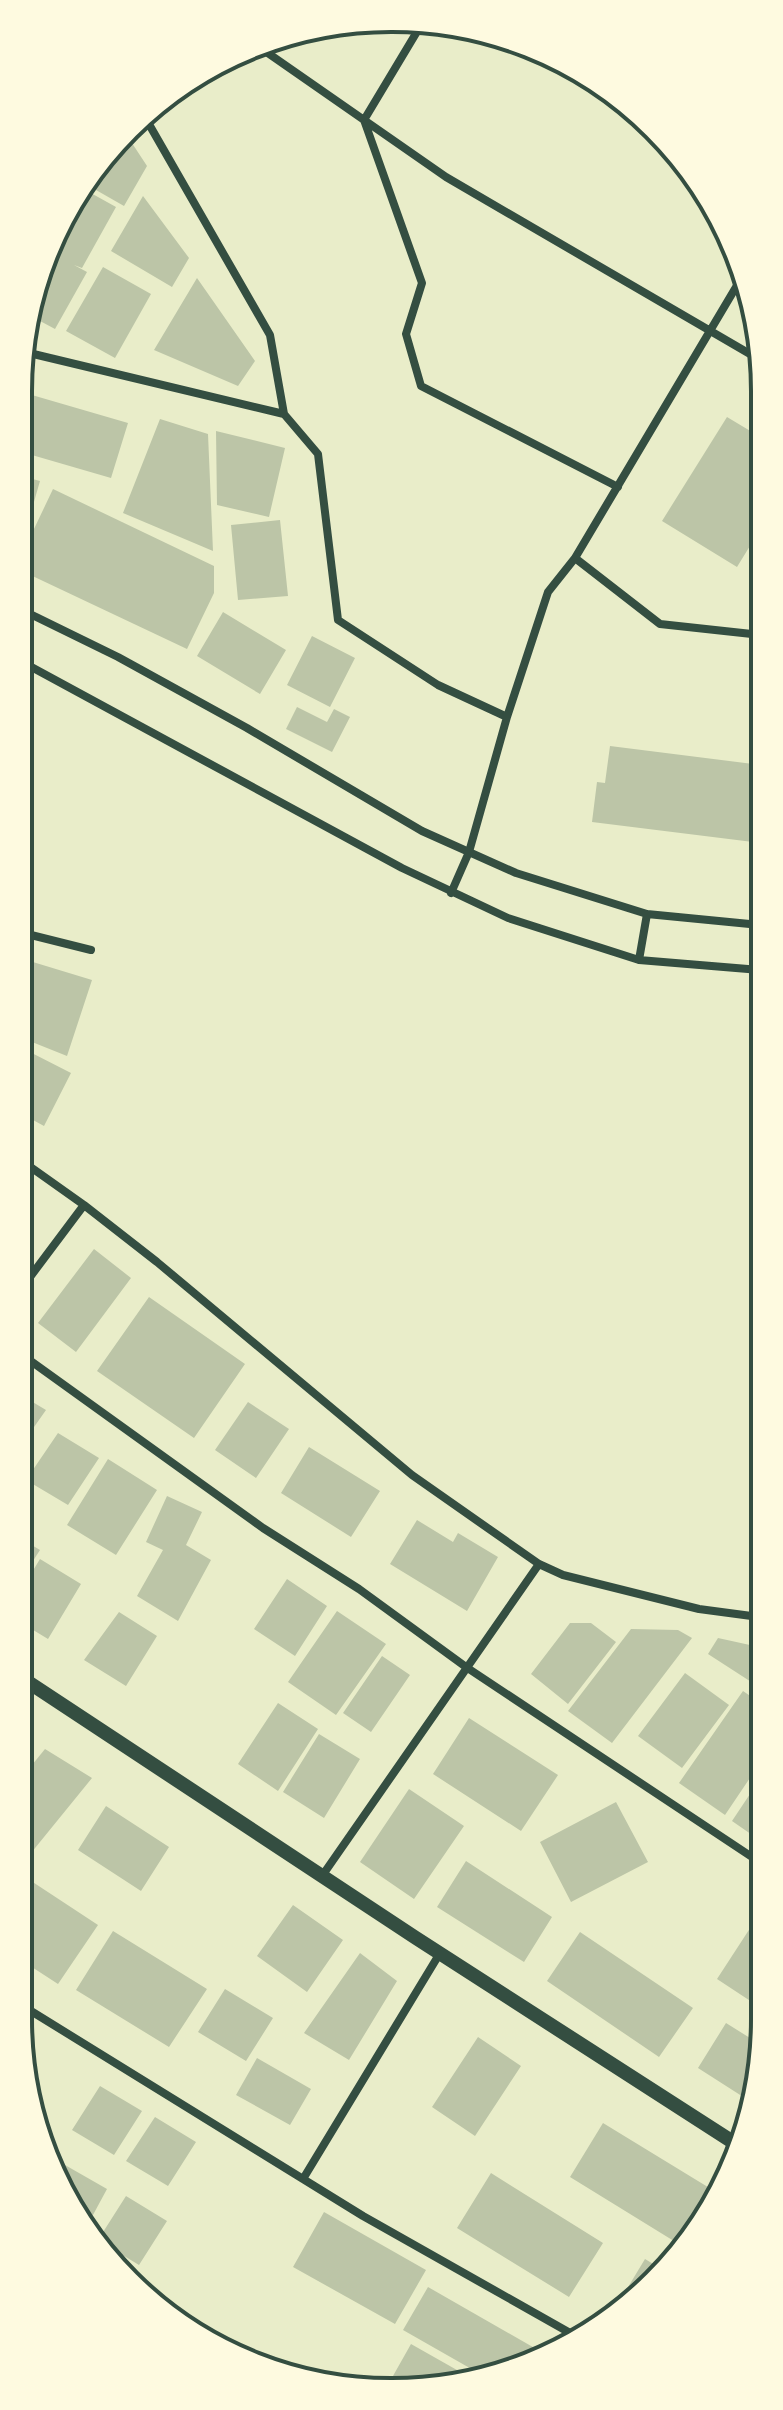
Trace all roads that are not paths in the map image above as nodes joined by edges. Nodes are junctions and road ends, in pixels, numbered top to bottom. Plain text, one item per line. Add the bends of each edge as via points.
1 (416, 33) edge
2 (269, 54) edge
3 (364, 120) junction
4 (150, 125) edge
5 (736, 288) edge
6 (710, 331) junction
7 (749, 353) edge
8 (34, 354) edge
9 (284, 414) junction
10 (618, 487) junction
11 (575, 558) junction
12 (32, 615) edge
13 (751, 634) edge
14 (32, 667) edge
15 (507, 717) junction
16 (469, 852) junction
17 (451, 893) junction
18 (647, 914) junction
19 (751, 924) edge
20 (32, 935) edge
21 (91, 950) dead end
22 (639, 960) junction
23 (751, 969) edge
24 (32, 1168) edge
25 (84, 1205) junction
26 (32, 1274) edge
27 (32, 1362) edge
28 (539, 1564) junction
29 (751, 1616) edge
30 (466, 1667) junction
31 (32, 1685) edge
32 (751, 1856) edge
33 (322, 1876) junction
34 (440, 1953) junction
35 (32, 2012) edge
36 (730, 2140) edge
37 (303, 2179) junction
38 (568, 2332) edge

1 - 3 street
2 - 3 street
3 - 6 street via 446,177
3 - 10 street via 422,283 406,334 421,386
4 - 9 street via 270,335
5 - 6 street
6 - 7 street
6 - 10 street
8 - 9 street
9 - 15 street via 318,454 338,620 438,685
10 - 11 street
11 - 13 street via 660,624
11 - 15 street via 548,592
12 - 16 street via 131,664 422,831
14 - 17 street
15 - 16 street
16 - 17 street
16 - 18 street via 516,873
17 - 22 street via 508,918
18 - 19 street
18 - 22 street
20 - 21 street
22 - 23 street
24 - 25 street
25 - 26 street
25 - 28 street via 412,1475
27 - 30 street
28 - 29 street via 563,1575 699,1609
28 - 30 street
30 - 32 street
30 - 33 street
31 - 33 street
33 - 34 street
34 - 36 street
34 - 37 street
35 - 37 street
37 - 38 street

